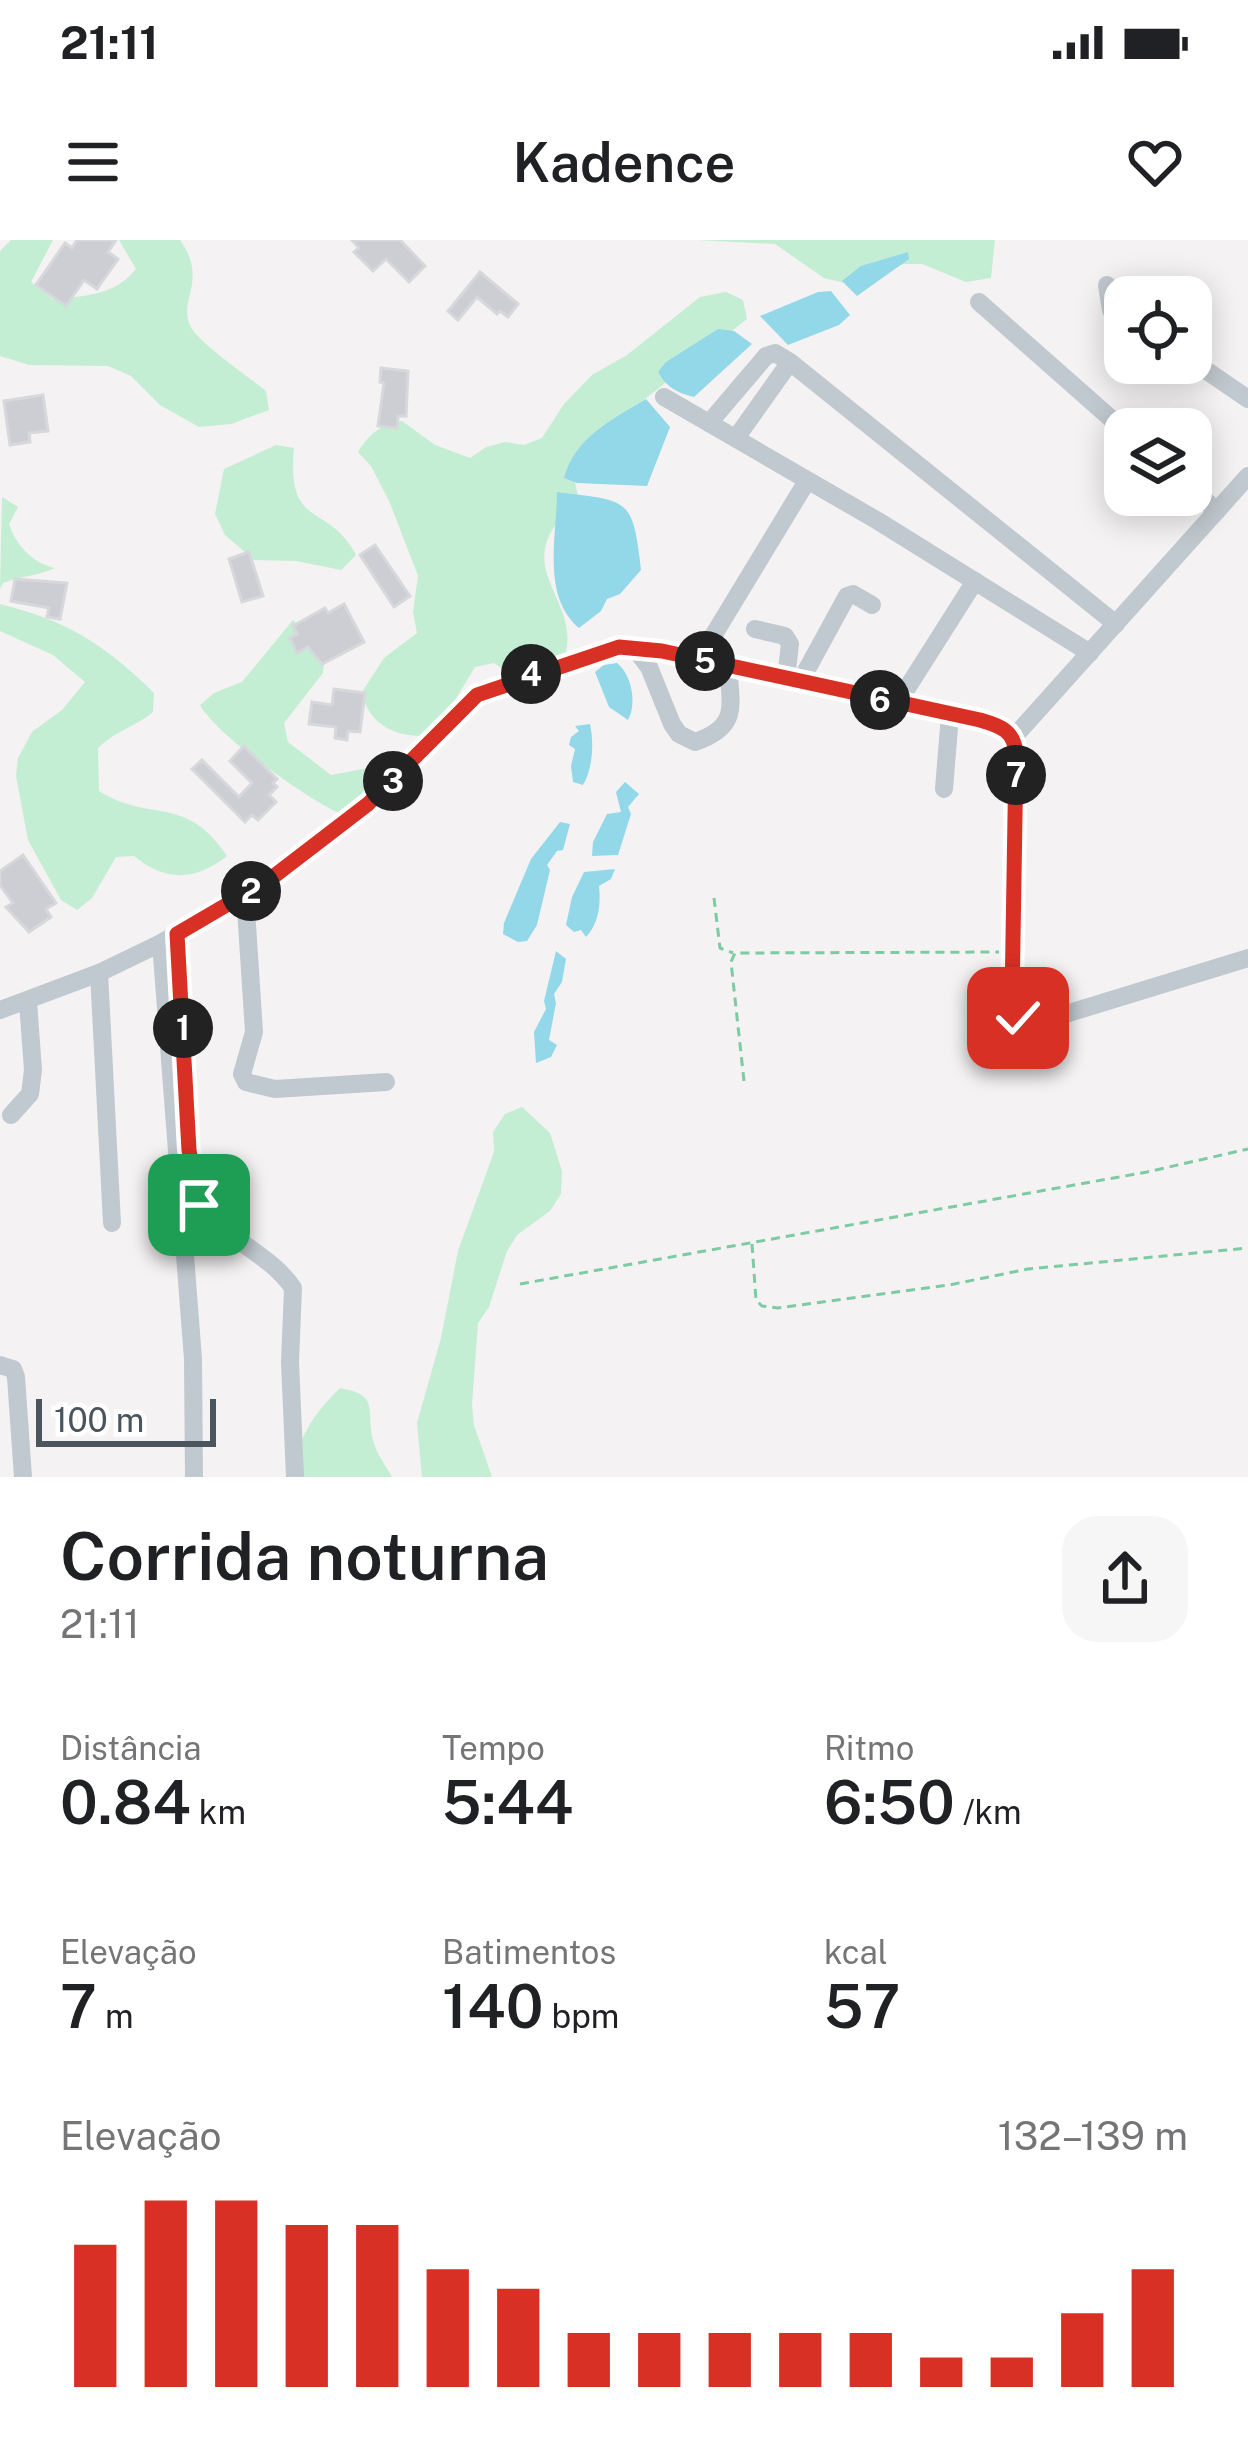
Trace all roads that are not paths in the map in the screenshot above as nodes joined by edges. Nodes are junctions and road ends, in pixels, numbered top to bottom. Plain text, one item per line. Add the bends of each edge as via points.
1 (979, 302) dead end
2 (790, 362) junction
3 (1212, 374) edge
4 (664, 397) dead end
5 (1248, 399) edge
6 (1104, 412) edge
7 (709, 423) junction
8 (736, 438) junction
9 (1248, 476) edge
10 (807, 482) junction
11 (1212, 507) edge
12 (1217, 511) junction
13 (975, 581) junction
14 (872, 605) dead end
15 (1116, 623) junction
16 (755, 629) dead end
17 (633, 646) junction
18 (1090, 652) junction
19 (699, 659) junction
20 (728, 666) junction
21 (793, 681) junction
22 (897, 704) junction
23 (950, 715) junction
24 (1013, 738) junction
25 (944, 789) dead end
26 (245, 894) junction
27 (169, 939) junction
28 (1248, 958) edge
29 (99, 973) junction
30 (28, 1002) junction
31 (0, 1010) edge
32 (386, 1082) dead end
33 (11, 1115) dead end
34 (112, 1223) dead end
35 (0, 1365) edge
36 (22, 1477) edge
37 (194, 1477) edge
38 (295, 1477) edge

1 - 6 street
2 - 7 street via 766,356
2 - 8 street
2 - 15 street
3 - 5 street
4 - 7 street
7 - 8 street
8 - 10 street
9 - 12 street
10 - 13 street
10 - 19 street
11 - 12 street
12 - 15 street
13 - 18 street
13 - 22 street
14 - 21 street via 847,596
15 - 18 street
16 - 21 street via 785,636
17 - 19 street
17 - 20 street via 672,724 695,742 720,733 729,719
17 - 26 street via 477,695 368,804
18 - 24 street
19 - 20 street
20 - 21 street
21 - 22 street
22 - 23 street
23 - 24 street via 1002,727
23 - 25 street
24 - 28 street via 1012,952 1021,1021 1033,1024
26 - 27 street
26 - 32 street via 254,1031 246,1082 275,1089
27 - 29 street
27 - 37 street
27 - 38 street via 195,1198 293,1288
29 - 30 street
29 - 34 street
30 - 31 street
30 - 33 street via 30,1094
35 - 36 street via 16,1377

